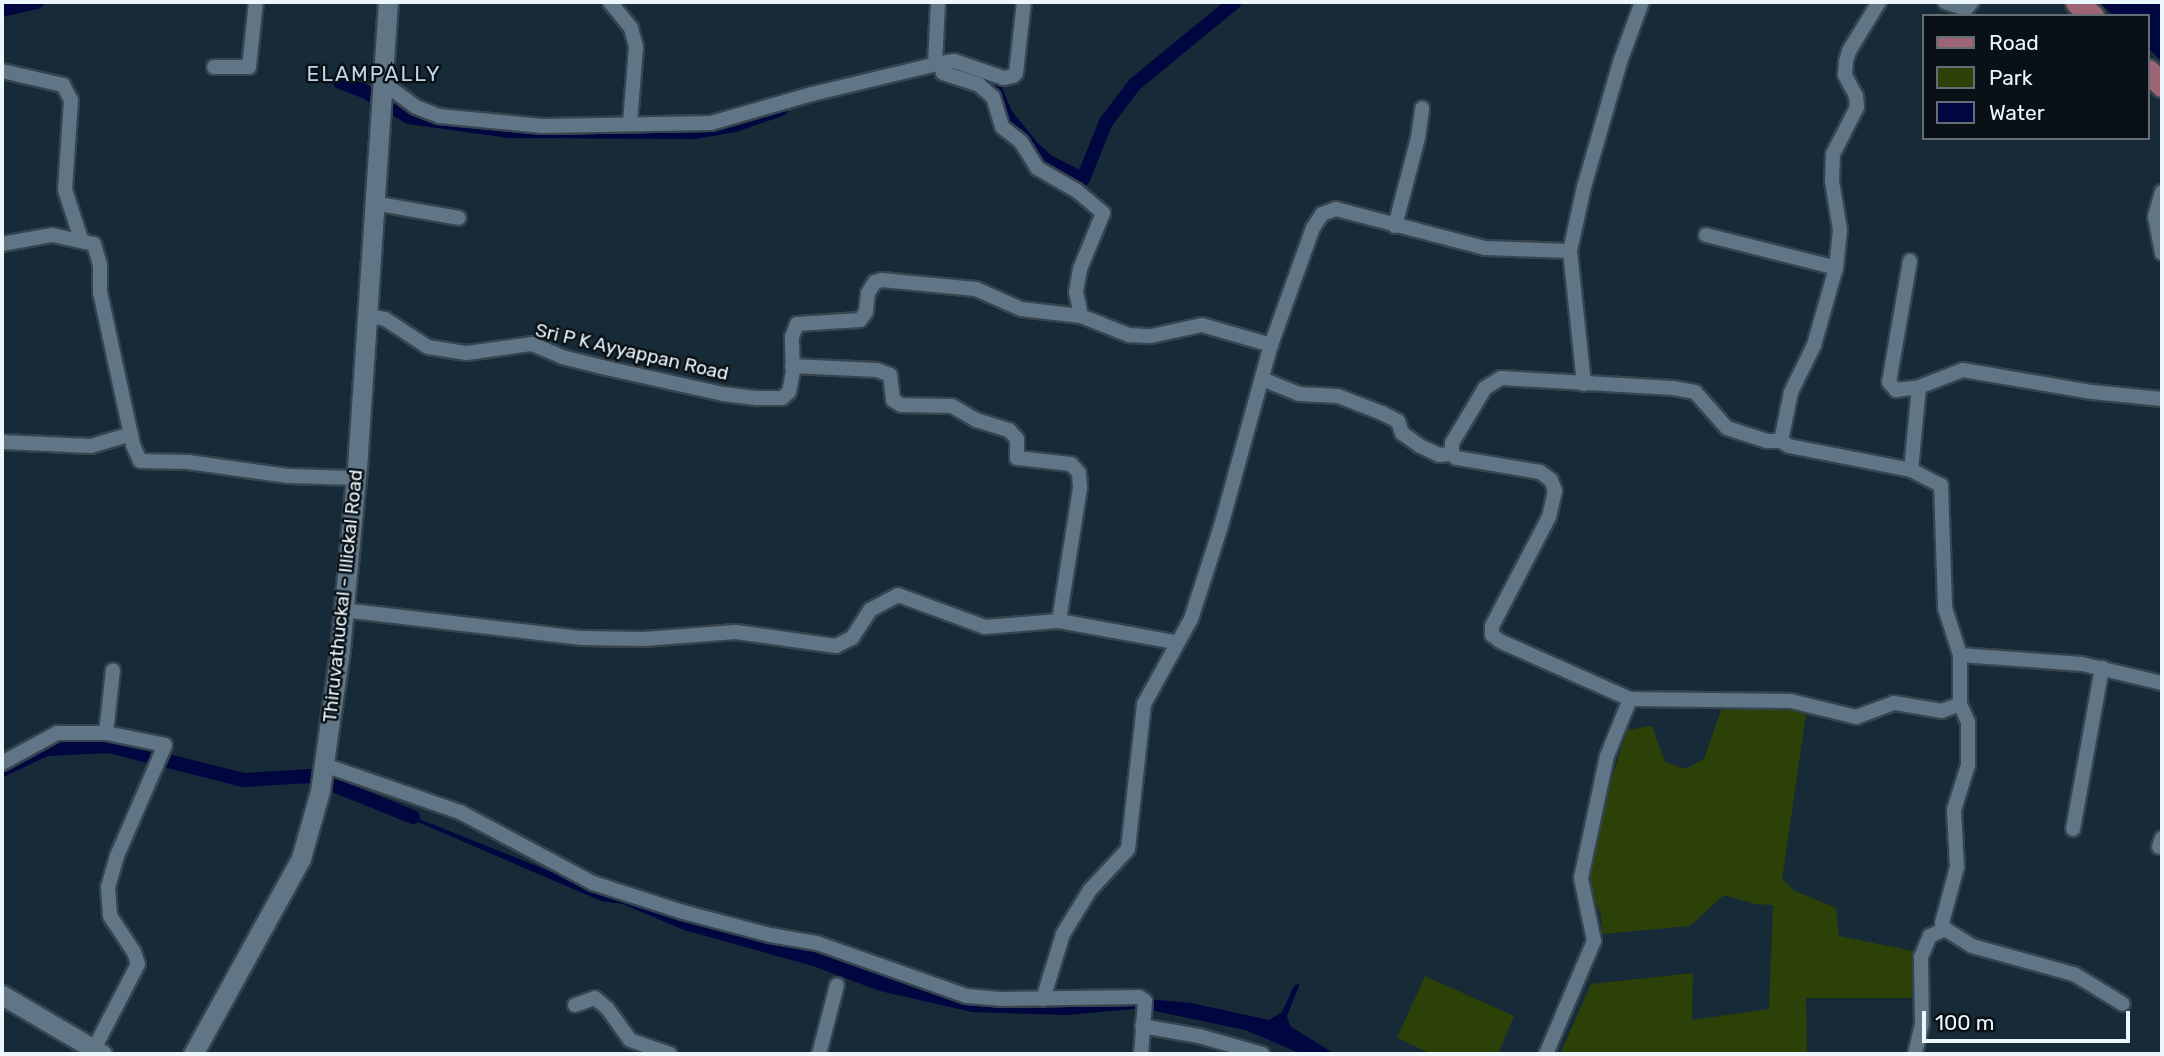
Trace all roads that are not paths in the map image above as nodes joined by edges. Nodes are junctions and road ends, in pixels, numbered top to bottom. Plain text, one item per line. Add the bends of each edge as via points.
1 (256, 2) edge
2 (388, 2) edge
3 (610, 2) edge
4 (938, 2) edge
5 (1024, 2) edge
6 (1642, 2) edge
7 (1878, 2) edge
8 (1945, 2) edge
9 (1972, 2) edge
10 (2077, 2) edge
11 (2090, 14) edge
12 (214, 67) dead end
13 (940, 67) junction
14 (2, 71) edge
15 (381, 95) junction
16 (1422, 107) dead end
17 (630, 124) junction
18 (2162, 192) edge
19 (374, 203) junction
20 (459, 218) dead end
21 (1395, 226) junction
22 (1706, 235) dead end
23 (81, 239) junction
24 (2, 244) edge
25 (1570, 251) junction
26 (2162, 253) edge
27 (1910, 261) dead end
28 (1836, 268) junction
29 (368, 315) junction
30 (1081, 316) junction
31 (1271, 345) junction
32 (792, 366) junction
33 (1262, 379) junction
34 (1584, 384) junction
35 (1919, 387) junction
36 (2162, 399) edge
37 (131, 434) junction
38 (1781, 441) junction
39 (2, 442) edge
40 (1452, 454) junction
41 (1911, 470) junction
42 (356, 478) junction
43 (342, 610) junction
44 (1059, 621) junction
45 (1175, 642) junction
46 (1960, 655) junction
47 (2102, 668) junction
48 (113, 670) dead end
49 (2162, 683) edge
50 (1630, 699) junction
51 (1960, 704) junction
52 (106, 733) junction
53 (2, 763) edge
54 (323, 767) junction
55 (2073, 830) dead end
56 (1945, 929) junction
57 (837, 985) dead end
58 (2, 995) edge
59 (1043, 999) junction
60 (2123, 1004) dead end
61 (575, 1005) dead end
62 (1143, 1014) junction
63 (98, 1052) edge
64 (193, 1054) edge
65 (670, 1054) edge
66 (819, 1054) edge
67 (1141, 1054) edge
68 (1262, 1054) edge
69 (1546, 1054) edge
70 (1914, 1054) edge

1 - 12 street via 249,67
2 - 15 main road, Thiruvathuckal - Illickal Road
3 - 17 street via 631,28 636,47
4 - 13 street
5 - 13 street via 1013,76 1004,78 954,61
6 - 25 street via 1620,62
7 - 28 street via 1846,61 1845,75 1857,107 1833,154 1840,230
8 - 9 street via 1966,9
10 - 11 main road
13 - 17 street via 813,94 711,123
13 - 30 street via 979,85 993,97 1002,127 1021,142 1037,168 1077,191 1103,213 1080,269 1076,292
14 - 23 street via 63,85 71,100 65,190
15 - 17 street via 439,116 543,126
15 - 19 main road, Thiruvathuckal - Illickal Road
16 - 21 street
18 - 26 street via 2155,217
19 - 20 street
19 - 29 main road, Thiruvathuckal - Illickal Road
21 - 25 street via 1485,248
21 - 31 street via 1336,209 1322,214
22 - 28 street
23 - 24 street via 52,235
23 - 37 street via 94,244 100,265 100,292
25 - 34 street
27 - 35 street via 1889,382 1896,390
28 - 38 street via 1814,345 1791,392
29 - 32 street, Sri P K Ayyappan Road via 385,319 428,347 467,353 532,344 562,358 723,394 782,398 789,393
29 - 42 main road, Thiruvathuckal - Illickal Road
30 - 31 street via 1129,335 1151,336 1202,326
30 - 32 street, Sri P K Ayyappan Road via 1021,309 976,289 882,280 868,293 860,320 797,324
31 - 33 street
32 - 44 street via 877,370 891,375 893,400 901,405 952,406 976,420 1009,430 1017,439 1017,458 1071,464 1079,473 1080,488
33 - 40 street via 1299,394 1338,397 1382,413 1398,421 1402,433 1420,446 1440,455
33 - 45 street via 1191,619
34 - 38 street via 1695,392 1727,428 1767,442
34 - 40 street via 1509,377 1494,381 1467,415 1452,443
35 - 36 street via 1964,370
35 - 41 street
37 - 39 street via 91,446
37 - 42 street via 140,461
38 - 41 street
40 - 50 street via 1540,472 1552,480 1555,491 1549,517 1495,618 1492,635
41 - 46 street via 1941,485 1943,492 1945,608
42 - 43 main road, Thiruvathuckal - Illickal Road
43 - 44 street via 582,638 736,632 836,646 852,638 870,610 895,596 985,627
43 - 54 main road, Thiruvathuckal - Illickal Road
44 - 45 street
45 - 59 street via 1143,704 1128,849 1090,890 1063,934
46 - 47 street
46 - 51 street
47 - 49 street
47 - 55 street
48 - 52 street
50 - 51 street via 1791,701 1856,717 1894,703 1942,711
50 - 69 street via 1607,756 1583,870 1594,941
51 - 56 street via 1968,722 1968,765 1954,810 1956,867 1942,923
52 - 53 street via 57,733
52 - 63 street via 165,746 117,856 107,901 110,916 138,964
54 - 59 street via 460,811 593,883 771,935 817,943 967,996
54 - 64 main road, Thiruvathuckal - Illickal Road via 301,858
56 - 60 street via 1972,946 2074,975
56 - 70 street via 1930,936 1921,957 1922,1024
57 - 66 street
58 - 63 main road
59 - 62 street via 1139,996
61 - 65 street via 595,998 630,1040
62 - 67 street
62 - 68 street

